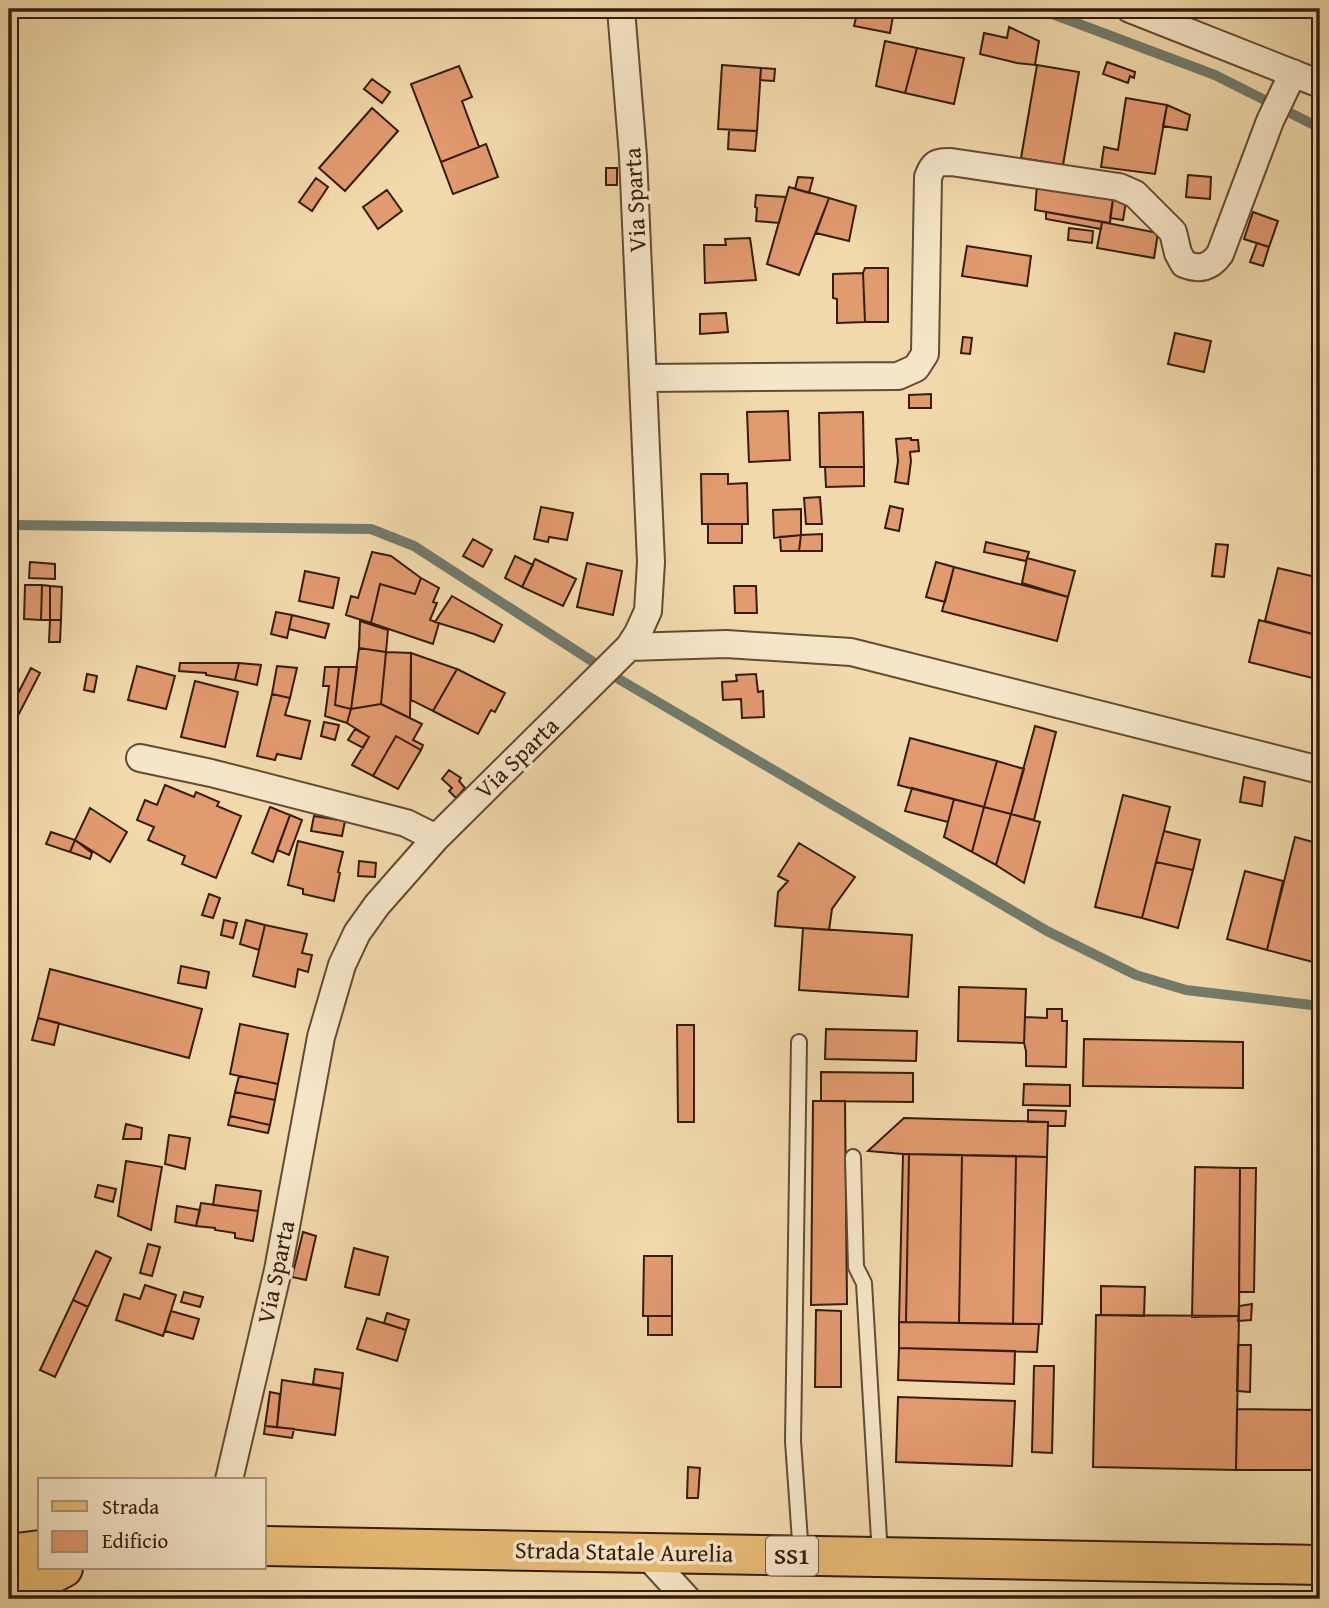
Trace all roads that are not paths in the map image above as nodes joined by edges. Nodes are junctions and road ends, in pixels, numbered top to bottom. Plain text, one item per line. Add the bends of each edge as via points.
1 (621, 9) edge
2 (1130, 9) edge
3 (1288, 83) junction
4 (1320, 85) edge
5 (644, 378) junction
6 (629, 647) junction
7 (140, 758) dead end
8 (1320, 771) edge
9 (436, 838) junction
10 (799, 1042) dead end
11 (853, 1157) dead end
12 (229, 1478) edge
13 (266, 1546) edge
14 (38, 1550) edge
15 (644, 1552) junction
16 (9, 1554) edge
17 (801, 1556) junction
18 (880, 1557) junction
19 (1320, 1565) edge
20 (59, 1570) edge
21 (9, 1590) edge
22 (687, 1599) edge

1 - 5 street, Via Sparta
2 - 3 street
3 - 4 street
3 - 5 street via 1220,254 1205,268 1184,264 1173,232 1135,194 1119,187 939,162 928,177 925,354 916,368 898,376
5 - 6 street, Via Sparta via 651,562 648,611
6 - 8 street via 726,644 851,653
6 - 9 street, Via Sparta
7 - 9 street via 406,823
9 - 12 street, Via Sparta via 377,905 342,965 320,1037 278,1270
10 - 17 lane via 793,1441
11 - 18 lane via 856,1267 864,1283
13 - 15 main road, Strada Statale Aurelia / SS1
14 - 16 main road
15 - 17 main road, Strada Statale Aurelia / SS1
15 - 22 street
17 - 18 main road, Strada Statale Aurelia / SS1
18 - 19 main road, Strada Statale Aurelia / SS1
20 - 21 main road

